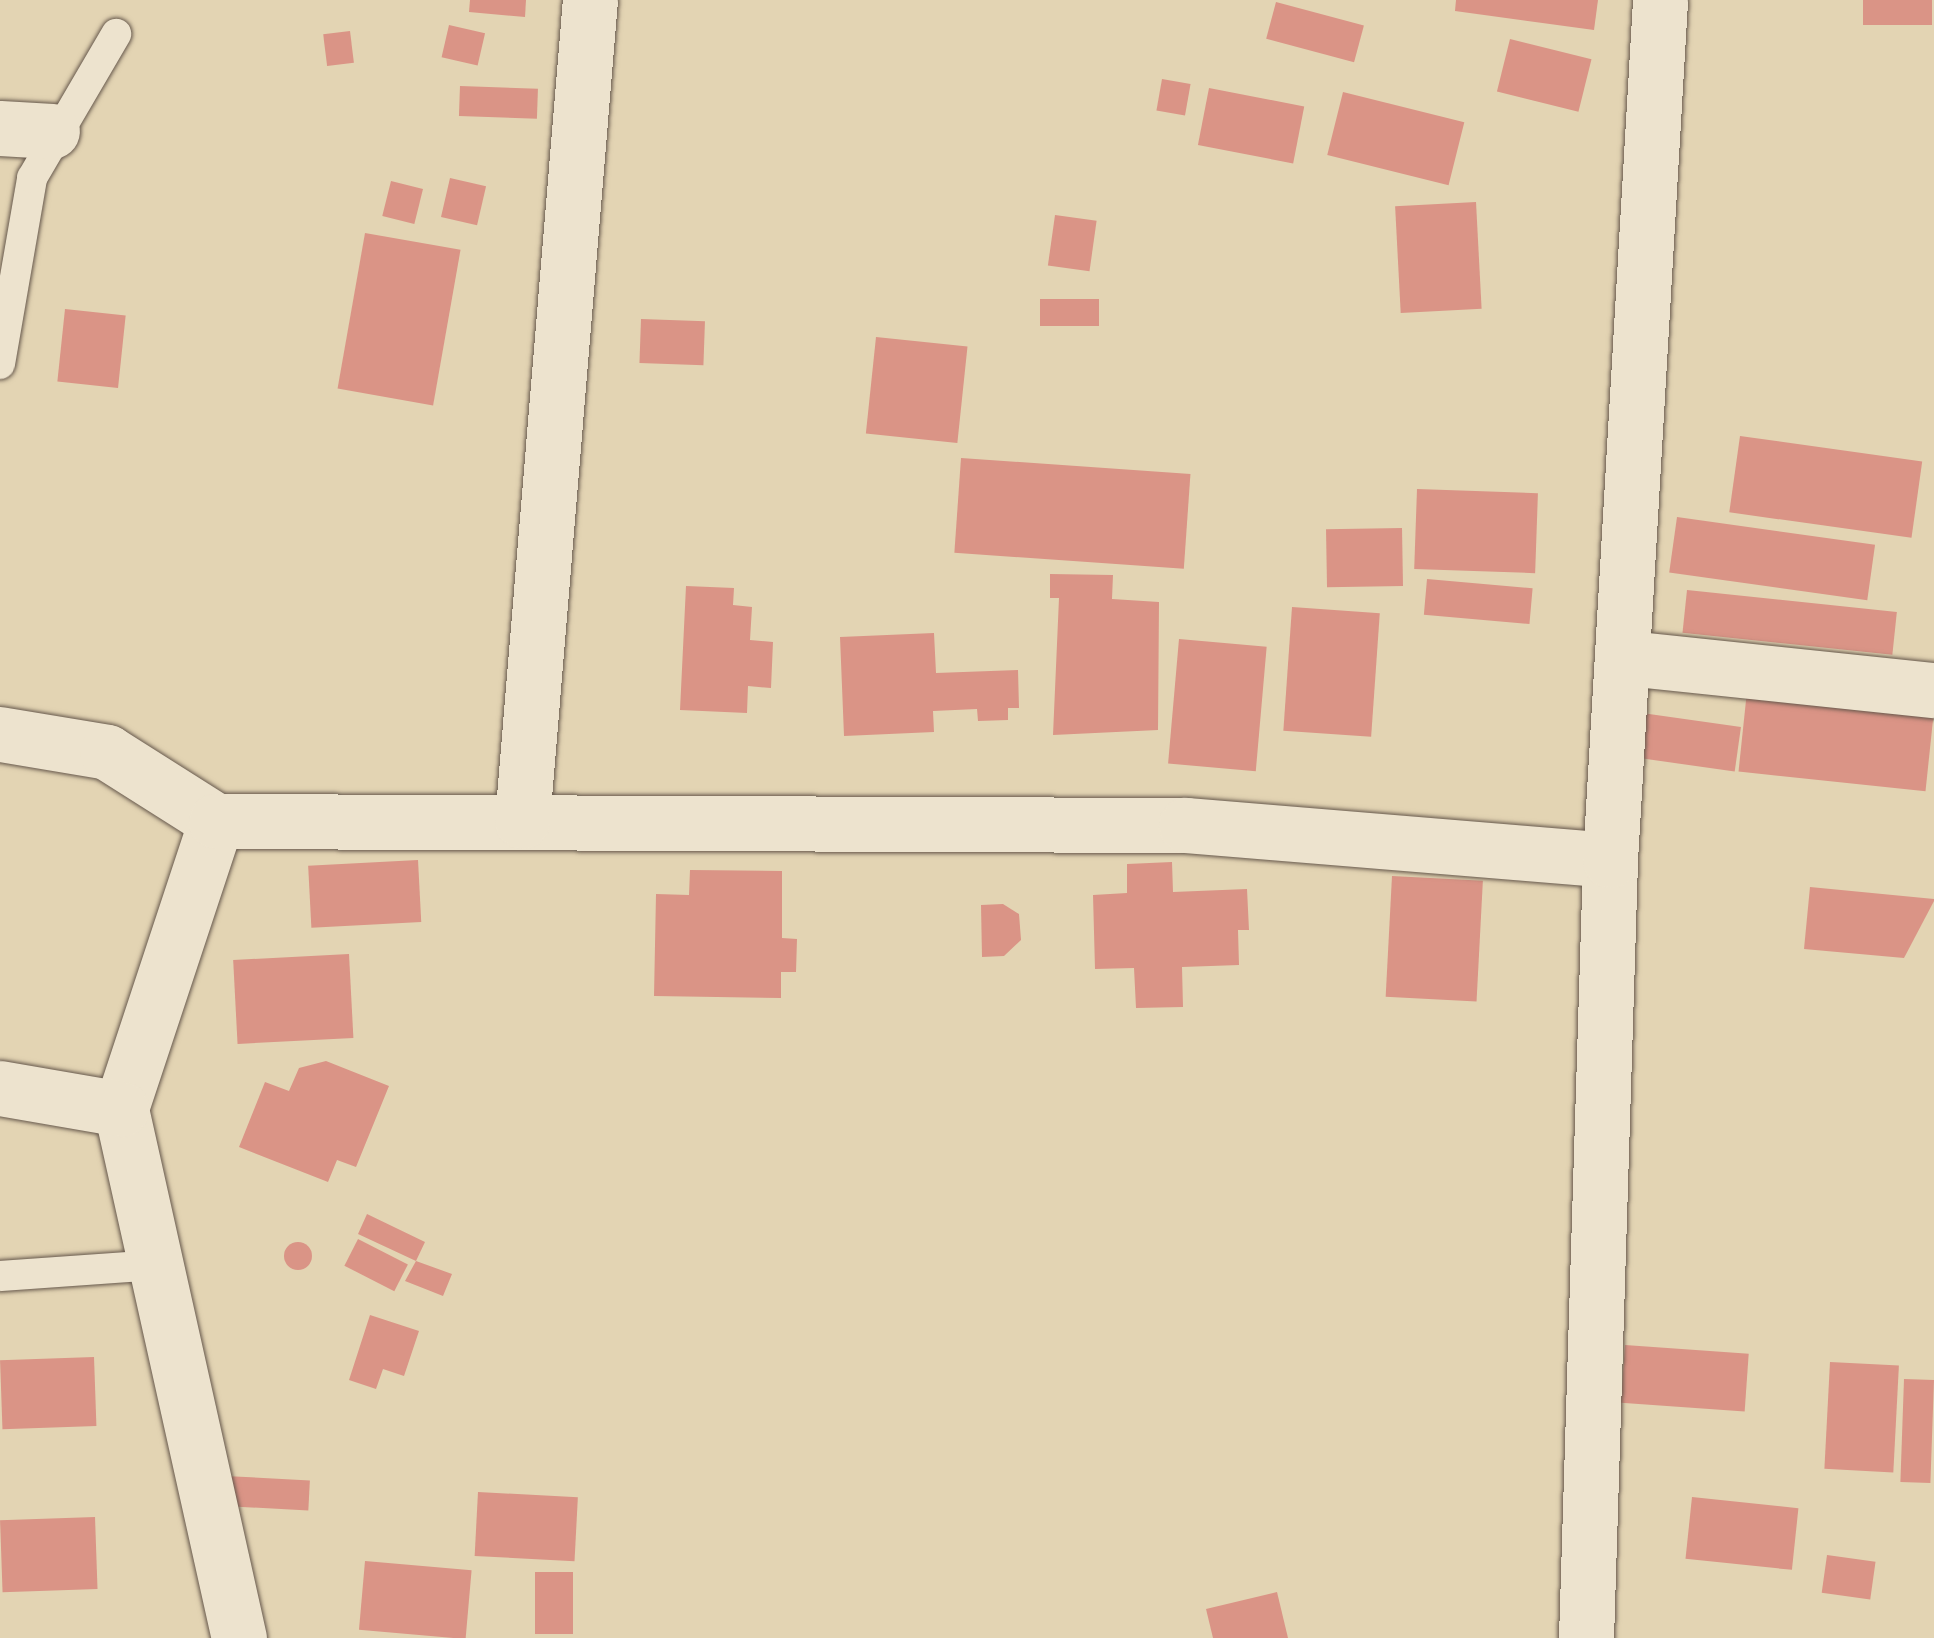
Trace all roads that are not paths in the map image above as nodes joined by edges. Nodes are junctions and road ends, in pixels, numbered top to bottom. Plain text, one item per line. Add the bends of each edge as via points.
1 (590, 0) edge
2 (1660, 0) edge
3 (116, 34) dead end
4 (26, 129) edge
5 (0, 364) edge
6 (1628, 658) junction
7 (1934, 690) edge
8 (0, 734) edge
9 (522, 821) junction
10 (216, 822) junction
11 (1610, 860) junction
12 (0, 1088) edge
13 (121, 1109) junction
14 (156, 1265) junction
15 (0, 1276) edge
16 (240, 1638) edge
17 (1586, 1638) edge

1 - 9 street
2 - 6 street
3 - 4 lane
4 - 5 lane via 32,178
6 - 7 street
6 - 11 street
8 - 10 street via 106,752
9 - 10 street
9 - 11 street via 1186,825
10 - 13 street
11 - 17 street
12 - 13 street
13 - 14 street
14 - 15 lane
14 - 16 street

